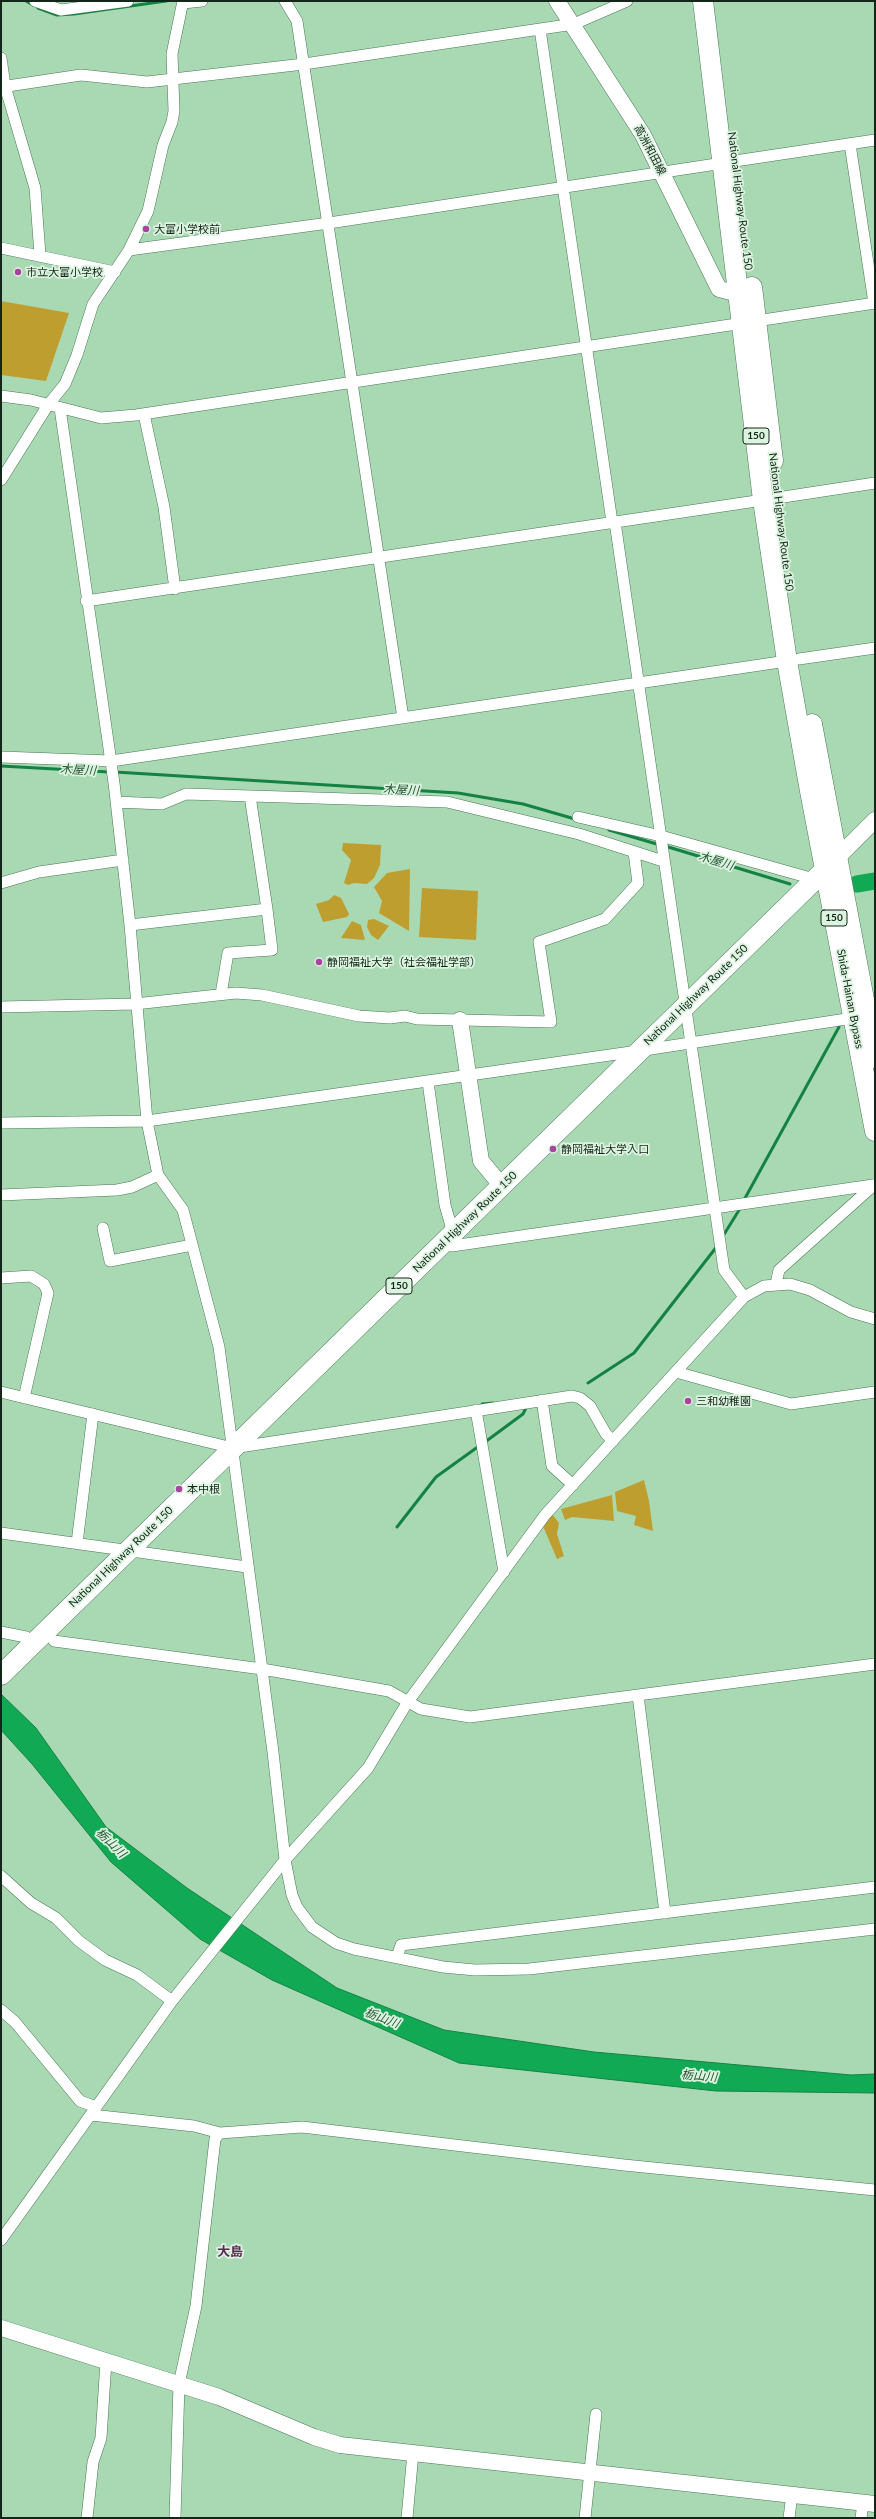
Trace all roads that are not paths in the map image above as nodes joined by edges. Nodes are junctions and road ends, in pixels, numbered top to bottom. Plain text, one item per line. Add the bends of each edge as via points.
1 (35, 1) edge
2 (128, 1) edge
3 (202, 1) edge
4 (285, 1) edge
5 (557, 1) edge
6 (627, 1) edge
7 (703, 1) edge
8 (715, 1) edge
9 (106, 2) edge
10 (183, 2) edge
11 (574, 24) junction
12 (540, 29) junction
13 (1, 58) edge
14 (304, 64) junction
15 (171, 79) junction
16 (3, 87) edge
17 (875, 140) edge
18 (850, 144) junction
19 (729, 162) junction
20 (662, 173) junction
21 (563, 188) junction
22 (329, 223) junction
23 (1, 248) edge
24 (129, 250) junction
25 (40, 255) junction
26 (115, 272) junction
27 (739, 294) junction
28 (874, 303) edge
29 (749, 321) junction
30 (587, 346) junction
31 (351, 384) junction
32 (1, 396) edge
33 (48, 405) junction
34 (60, 408) junction
35 (144, 414) junction
36 (1, 480) edge
37 (875, 483) edge
38 (770, 499) junction
39 (613, 522) junction
40 (378, 556) junction
41 (175, 589) junction
42 (86, 601) junction
43 (875, 648) edge
44 (793, 660) junction
45 (638, 683) junction
46 (403, 718) junction
47 (1, 757) edge
48 (111, 761) junction
49 (250, 796) junction
50 (116, 802) junction
51 (578, 817) dead end
52 (875, 820) edge
53 (661, 836) junction
54 (634, 852) junction
55 (123, 860) junction
56 (663, 860) junction
57 (826, 868) junction
58 (1, 883) edge
59 (268, 909) junction
60 (130, 925) junction
61 (221, 994) junction
62 (135, 1004) junction
63 (685, 1006) junction
64 (1, 1007) edge
65 (853, 1018) junction
66 (460, 1020) junction
67 (691, 1042) junction
68 (638, 1051) junction
69 (875, 1058) edge
70 (467, 1074) junction
71 (428, 1082) junction
72 (1, 1122) edge
73 (147, 1122) junction
74 (875, 1130) edge
75 (158, 1175) junction
76 (874, 1185) edge
77 (502, 1186) junction
78 (1, 1195) edge
79 (716, 1208) junction
80 (103, 1228) dead end
81 (450, 1236) junction
82 (192, 1245) junction
83 (1, 1278) edge
84 (776, 1284) junction
85 (744, 1297) junction
86 (875, 1319) edge
87 (676, 1372) junction
88 (1, 1392) edge
89 (875, 1392) edge
90 (24, 1398) junction
91 (542, 1400) junction
92 (476, 1410) junction
93 (93, 1414) junction
94 (613, 1441) junction
95 (233, 1448) junction
96 (573, 1485) junction
97 (1, 1532) edge
98 (77, 1543) junction
99 (130, 1550) junction
100 (247, 1567) junction
101 (504, 1572) junction
102 (1, 1632) edge
103 (26, 1637) dead end
104 (54, 1641) dead end
105 (875, 1664) edge
106 (262, 1669) junction
107 (1, 1676) edge
108 (638, 1695) junction
109 (407, 1703) junction
110 (285, 1860) junction
111 (1, 1876) edge
112 (875, 1887) edge
113 (665, 1913) junction
114 (875, 1929) edge
115 (397, 1957) junction
116 (172, 2001) junction
117 (1, 2010) edge
118 (93, 2111) junction
119 (220, 2133) junction
120 (875, 2190) edge
121 (1, 2240) edge
122 (1, 2328) edge
123 (106, 2361) junction
124 (179, 2384) junction
125 (596, 2414) dead end
126 (413, 2453) junction
127 (590, 2473) junction
128 (792, 2494) junction
129 (866, 2508) edge
130 (87, 2518) edge
131 (175, 2518) edge
132 (407, 2518) edge
133 (585, 2518) edge
134 (789, 2518) edge

1 - 9 street via 61,10
2 - 9 street
3 - 10 street
4 - 14 street via 297,21
5 - 11 street, 高洲和田線
6 - 11 street
7 - 19 highway, National Highway Route 150 / 150
8 - 19 highway, National Highway Route 150 / 150
10 - 15 street via 172,54
11 - 12 street
11 - 20 street, 高洲和田線 via 643,135
12 - 14 street
12 - 21 street
13 - 16 street
14 - 15 street
14 - 22 street
15 - 16 street via 147,82 80,75
15 - 24 street via 174,111 172,122 163,146 148,211
16 - 25 street via 35,188
17 - 18 street
18 - 19 street
18 - 28 street
19 - 20 street
19 - 27 highway, National Highway Route 150 / 150
19 - 29 highway, National Highway Route 150 / 150
20 - 21 street
20 - 27 street, 高洲和田線 via 719,290
21 - 22 street
21 - 30 street
22 - 24 street
22 - 31 street
23 - 25 street
24 - 26 street
25 - 26 street
26 - 33 street via 93,304 65,384
27 - 29 highway, National Highway Route 150 / 150
28 - 29 street
29 - 30 street
29 - 38 highway, National Highway Route 150 / 150
30 - 31 street
30 - 39 street
31 - 35 street
31 - 40 street
32 - 33 street
33 - 34 street
33 - 36 street
34 - 35 street via 101,418
34 - 42 street
35 - 41 street via 164,507
37 - 38 street
38 - 39 street
38 - 44 highway, National Highway Route 150 / 150
39 - 40 street
39 - 45 street
40 - 41 street
40 - 46 street
41 - 42 street
42 - 48 street
43 - 44 street
44 - 45 street
44 - 57 highway, National Highway Route 150 / 150
45 - 46 street
45 - 53 street
46 - 48 street
47 - 48 street
48 - 50 street
49 - 50 street via 186,794 162,804
49 - 54 street via 447,802 579,834
49 - 59 street
50 - 55 street
51 - 53 street
52 - 57 street
53 - 56 street
53 - 57 street
54 - 56 street
54 - 66 street via 638,884 605,919 539,942 551,1022
55 - 58 street via 39,872
55 - 60 street
56 - 63 street
57 - 63 highway, National Highway Route 150 / 150
57 - 65 highway, Shida-Hainan Bypass / 150
57 - 69 highway, Shida-Hainan Bypass / 150
59 - 60 street
59 - 61 street via 272,950 228,953
60 - 62 street
61 - 62 street
61 - 66 street via 262,995 359,1016
62 - 64 street
62 - 73 street
63 - 67 street
63 - 68 highway, National Highway Route 150 / 150
65 - 67 street
65 - 74 highway, Shida-Hainan Bypass / 150
66 - 70 street
67 - 68 street
67 - 79 street
68 - 70 street
68 - 77 highway, National Highway Route 150 / 150
70 - 71 street
70 - 77 street via 481,1161
71 - 73 street
71 - 81 street
72 - 73 street
73 - 75 street
75 - 78 street via 132,1187 117,1190
75 - 82 street via 183,1210
76 - 79 street
76 - 84 street via 779,1270
77 - 81 highway, National Highway Route 150 / 150
79 - 81 street via 452,1246
79 - 85 street via 724,1270
80 - 82 street via 110,1261
81 - 95 highway, National Highway Route 150 / 150
82 - 95 street via 219,1347
83 - 90 street via 31,1276 44,1284 48,1293
84 - 85 street via 764,1286
84 - 86 street via 790,1284 810,1290 851,1312
85 - 87 street
87 - 89 street via 791,1404
87 - 94 street
88 - 90 street
90 - 93 street
91 - 92 street
91 - 94 street via 572,1396 580,1398 590,1406 606,1434
91 - 96 street via 552,1466
92 - 95 street
92 - 101 street
93 - 95 street
93 - 98 street
94 - 96 street
95 - 99 highway, National Highway Route 150 / 150
95 - 100 street
96 - 101 street via 545,1515
97 - 98 street
98 - 99 street
99 - 100 street
99 - 107 highway, National Highway Route 150 / 150
100 - 106 street
101 - 109 street
102 - 103 street
104 - 106 street
105 - 108 street
106 - 109 street via 390,1691
106 - 110 street
108 - 109 street via 470,1717 421,1709
108 - 113 street
109 - 110 street via 368,1768
110 - 115 street via 292,1895 297,1907 312,1927 336,1943
110 - 116 street
111 - 116 street via 31,1903 56,1918 79,1941 105,1960 137,1975
112 - 113 street
113 - 115 street via 401,1945
114 - 115 street via 507,1970 443,1967
116 - 118 street
117 - 118 street via 15,2022 80,2101
118 - 119 street via 194,2126
118 - 121 street
119 - 120 street via 302,2126 624,2165
119 - 124 street via 215,2139 196,2306
122 - 123 street
123 - 124 street
123 - 130 street via 101,2438 93,2462
124 - 126 street via 219,2397 334,2443
124 - 131 street
125 - 127 street
126 - 127 street
126 - 132 street
127 - 128 street
127 - 133 street
128 - 129 street
128 - 134 street

